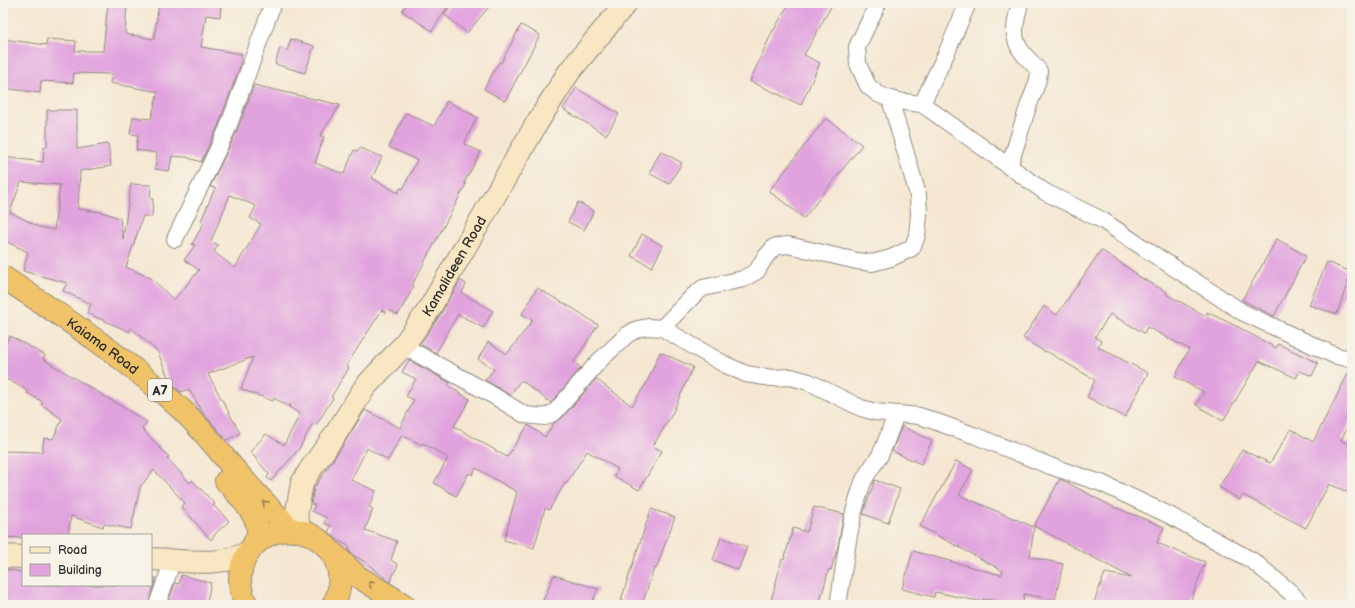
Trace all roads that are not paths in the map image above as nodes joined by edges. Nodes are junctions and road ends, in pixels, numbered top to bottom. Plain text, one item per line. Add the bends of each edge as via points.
1 (271, 3) edge
2 (626, 3) edge
3 (878, 3) edge
4 (968, 3) edge
5 (1020, 3) edge
6 (890, 99) junction
7 (922, 104) junction
8 (1009, 167) junction
9 (175, 239) dead end
10 (3, 277) edge
11 (3, 293) edge
12 (662, 328) junction
13 (403, 346) junction
14 (1352, 359) edge
15 (896, 414) junction
16 (297, 531) junction
17 (251, 549) junction
18 (332, 552) junction
19 (3, 556) edge
20 (22, 557) edge
21 (152, 559) edge
22 (173, 560) junction
23 (205, 562) junction
24 (245, 600) edge
25 (157, 605) edge
26 (333, 605) edge
27 (404, 605) edge
28 (838, 605) edge
29 (1302, 605) edge

1 - 9 street via 227,130
2 - 13 street, Kamalideen Road via 569,72 428,311
3 - 6 street via 857,47 858,64 868,86
4 - 7 street
5 - 8 street via 1014,30 1016,42 1021,52 1040,71 1040,76
6 - 7 street
6 - 12 street via 918,195 917,236 912,248 872,263 788,245 774,247 757,270 743,279 704,288
7 - 8 street
8 - 14 street via 1045,192 1102,220 1242,312 1336,356
16 -> 10 highway, Kaiama Road / A7 via 254,491 200,429 163,392 111,351
11 - 17 highway, Kaiama Road / A7 via 125,379 176,423 253,516 258,531
12 - 13 street via 648,327 627,334 599,361 555,412 545,417 525,415
12 - 15 street via 746,374 772,378 791,377 809,382 861,408
13 - 16 street, Kamalideen Road via 365,387 302,483 296,516
15 - 28 street via 879,456 862,484 848,540
15 - 29 street via 920,416 1050,466 1102,483 1169,515 1253,561
16 - 17 highway via 284,530 267,535
16 - 18 highway via 317,538
17 - 23 street via 240,557
17 - 24 highway via 242,562 239,580
18 - 26 highway via 338,568 340,585
27 -> 18 highway via 357,576
19 - 20 street
21 - 22 street
22 - 23 street
22 - 25 street
23 - 24 street via 231,577

